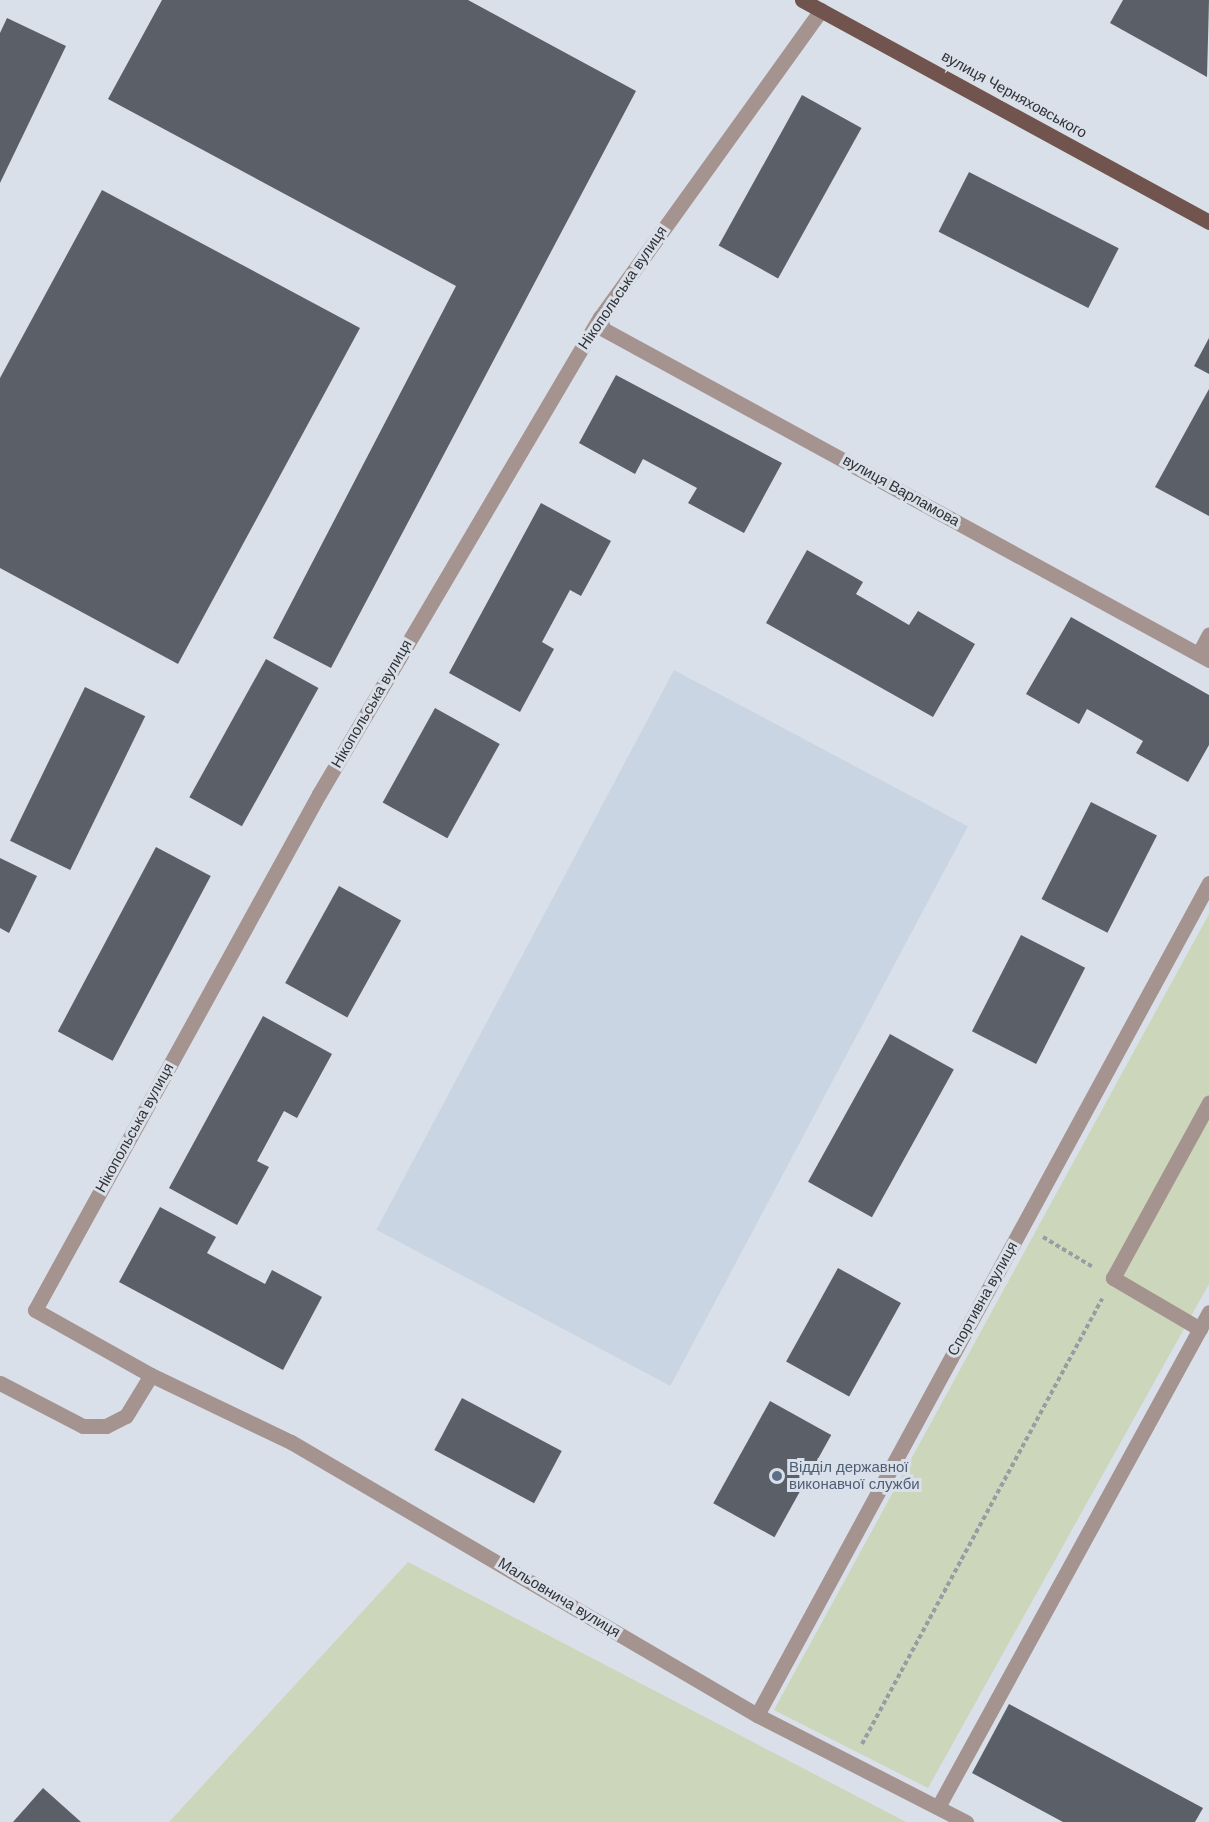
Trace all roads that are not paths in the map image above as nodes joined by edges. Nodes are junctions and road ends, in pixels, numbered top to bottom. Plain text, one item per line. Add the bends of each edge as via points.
1 (802, 0) edge
2 (820, 10) junction
3 (1209, 222) edge
4 (600, 316) junction
5 (1209, 634) edge
6 (1204, 657) edge
7 (1209, 883) edge
8 (1209, 1103) edge
9 (1209, 1312) edge
10 (1200, 1329) junction
11 (150, 1375) junction
12 (0, 1383) edge
13 (757, 1715) junction
14 (938, 1807) junction
15 (966, 1822) edge

1 - 2 main road, вулиця Черняховського
2 - 3 main road, вулиця Черняховського
2 - 4 street, Нікопольська вулиця
4 - 6 street, вулиця Варламова via 603,329
4 - 11 street, Нікопольська вулиця via 319,794 35,1310
5 - 6 street
7 - 13 street, Спортивна вулиця
8 - 10 street via 1113,1278
9 - 10 street
10 - 14 street
11 - 12 street via 126,1416 106,1426 83,1426
11 - 13 street, Мальовнича вулиця via 301,1448
13 - 14 street, Мальовнича вулиця
14 - 15 street, Мальовнича вулиця

